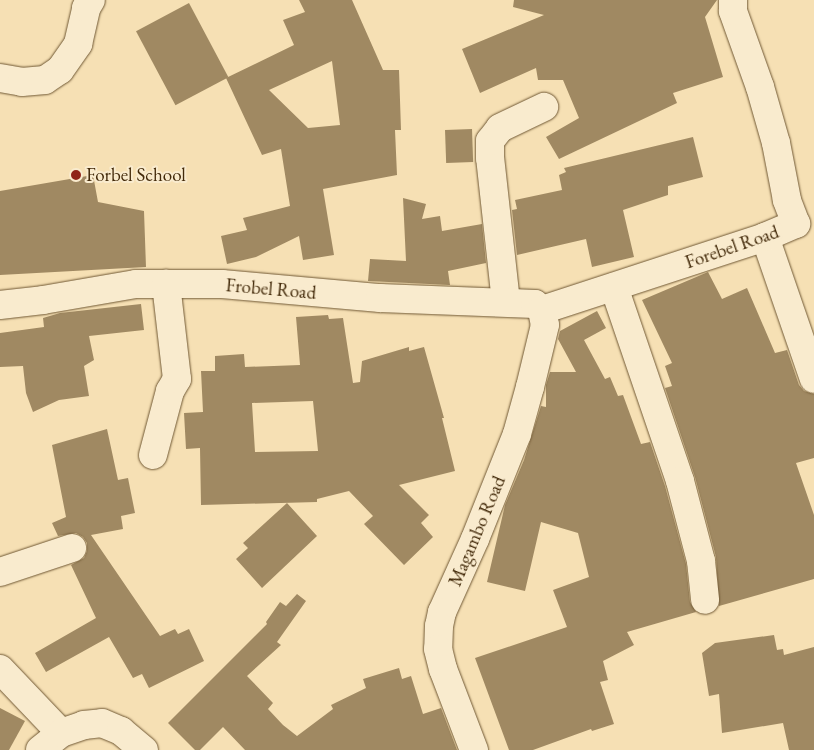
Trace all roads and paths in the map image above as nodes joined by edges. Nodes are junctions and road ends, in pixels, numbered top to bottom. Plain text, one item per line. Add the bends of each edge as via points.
1 (91, 0) edge
2 (733, 6) edge
3 (0, 78) edge
4 (544, 107) dead end
5 (805, 224) edge
6 (764, 237) junction
7 (166, 284) junction
8 (614, 287) junction
9 (506, 302) junction
10 (0, 305) edge
11 (542, 310) junction
12 (814, 379) edge
13 (153, 455) dead end
14 (72, 548) dead end
15 (0, 572) edge
16 (705, 600) dead end
17 (0, 669) edge
18 (61, 733) junction
19 (40, 750) edge
20 (144, 750) edge
21 (474, 750) edge

1 - 3 street via 86,8 78,44 60,70 45,80 22,82
2 - 5 street, Forebel Road via 776,143 787,200
4 - 9 street via 500,128 490,141
5 - 6 street, Forebel Road
6 - 8 street, Forebel Road
6 - 12 street
7 - 9 street, Frobel Road via 222,284 380,298
7 - 10 street, Frobel Road via 136,284
7 - 13 street via 177,379 170,391
8 - 11 street, Forebel Road
8 - 16 street via 684,496 701,561
9 - 11 street, Frobel Road via 536,304
11 - 21 street, Magambo Road via 545,325 516,434 439,626 438,649 443,669
14 - 15 street
17 - 18 street
18 - 19 street
18 - 20 street via 84,724 102,723 121,731

